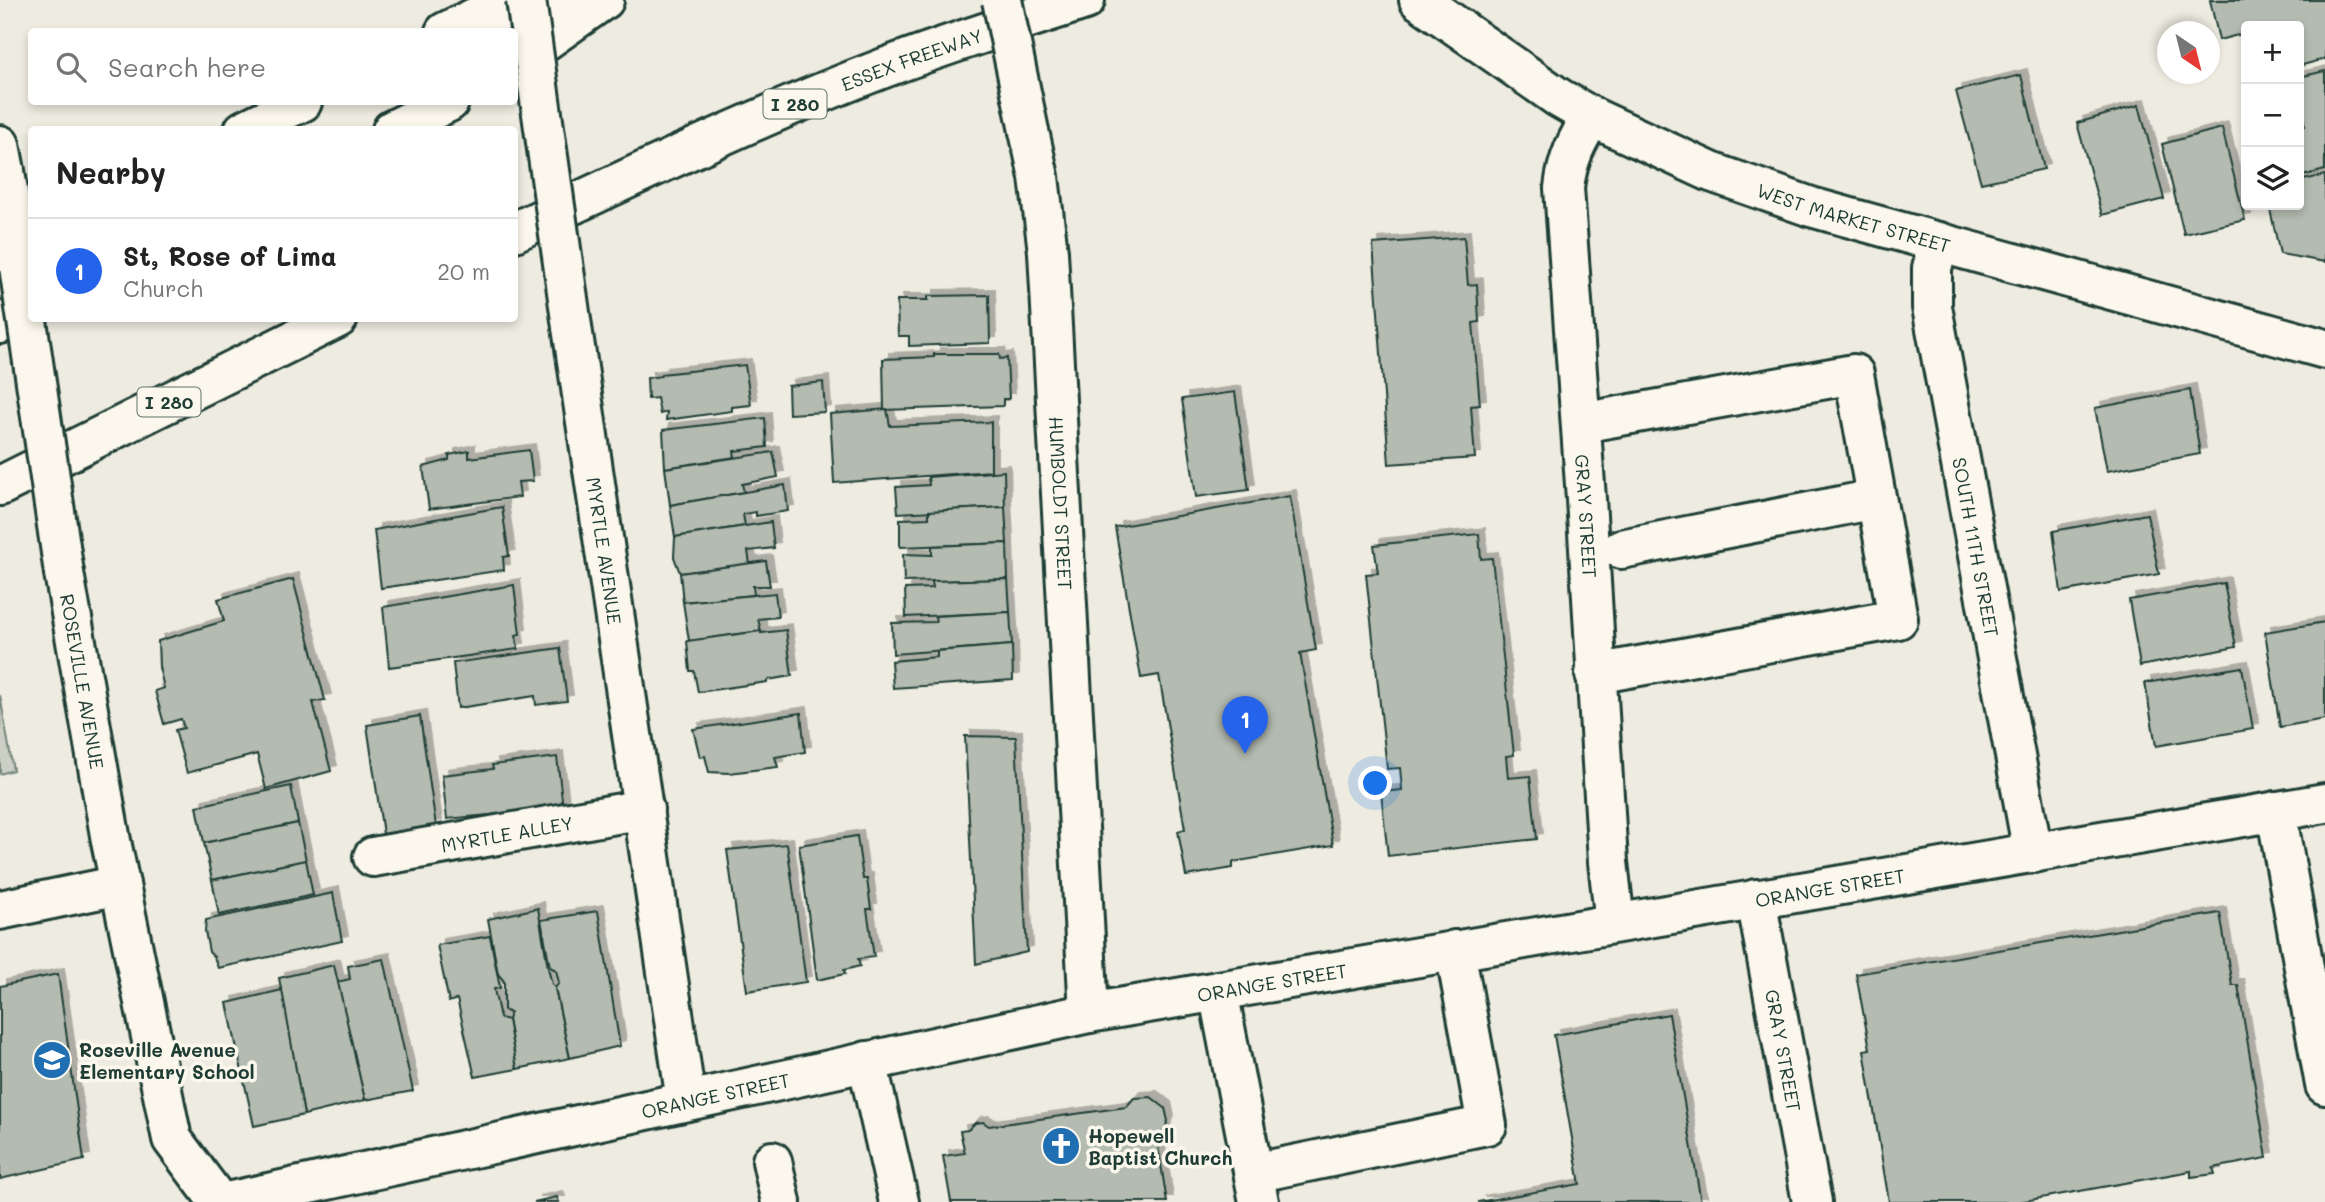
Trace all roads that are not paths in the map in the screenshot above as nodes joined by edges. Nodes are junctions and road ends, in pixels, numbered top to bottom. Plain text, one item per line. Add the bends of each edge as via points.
1 (526, 0) edge
2 (604, 0) edge
3 (1002, 0) edge
4 (1085, 0) edge
5 (1434, 11) edge
6 (454, 28) edge
7 (518, 60) edge
8 (296, 105) edge
9 (443, 105) edge
10 (1592, 117) junction
11 (252, 126) edge
12 (400, 126) edge
13 (2, 158) edge
14 (518, 230) edge
15 (28, 235) edge
16 (1938, 242) junction
17 (0, 248) edge
18 (28, 310) edge
19 (330, 322) edge
20 (0, 324) edge
21 (2325, 349) edge
22 (1581, 423) junction
23 (0, 486) edge
24 (1876, 499) junction
25 (1621, 548) dead end
26 (1595, 674) junction
27 (2325, 803) edge
28 (644, 809) junction
29 (2276, 811) junction
30 (2033, 853) junction
31 (373, 857) dead end
32 (120, 885) junction
33 (1756, 899) junction
34 (0, 910) edge
35 (1615, 923) junction
36 (1455, 950) junction
37 (1218, 991) junction
38 (1089, 1013) junction
39 (867, 1061) junction
40 (2325, 1085) edge
41 (686, 1101) junction
42 (772, 1161) dead end
43 (1256, 1188) edge
44 (219, 1202) edge
45 (227, 1202) edge
46 (781, 1202) edge
47 (899, 1202) edge
48 (1812, 1202) edge

1 - 28 main road, MYRTLE AVENUE, bridge
2 - 6 main road via 482,14
2 - 7 main road
3 - 38 main road, HUMBOLDT STREET, bridge via 1039,177 1048,252
4 - 14 main road, ESSEX FREEWAY / I 280 via 869,74
5 - 10 main road, WEST MARKET STREET
8 - 11 main road
9 - 12 main road
10 - 16 main road, WEST MARKET STREET via 1760,190
10 - 22 main road, GRAY STREET via 1572,153 1564,188
13 - 32 main road, ROSEVILLE AVENUE, bridge via 64,573
15 - 17 main road
16 - 21 main road, WEST MARKET STREET
16 - 30 main road, SOUTH 11TH STREET via 1932,307
18 - 20 main road
19 - 23 main road, I 280
22 - 24 main road via 1854,374
22 - 26 main road, GRAY STREET
24 - 25 main road
24 - 26 main road via 1898,619
26 - 35 main road, GRAY STREET
27 - 29 main road, ORANGE STREET
28 - 31 main road, MYRTLE ALLEY
28 - 41 main road, MYRTLE AVENUE
29 - 30 main road, ORANGE STREET
29 - 40 main road
30 - 33 main road, ORANGE STREET
32 - 34 main road
32 - 44 main road, ROSEVILLE AVENUE via 172,1139
33 - 35 main road, ORANGE STREET
33 - 48 main road, GRAY STREET
35 - 36 main road, ORANGE STREET
36 - 37 main road, ORANGE STREET
36 - 43 main road via 1487,1125
37 - 38 main road, ORANGE STREET
37 - 43 main road
38 - 39 main road, ORANGE STREET
39 - 41 main road, ORANGE STREET
39 - 47 main road
41 - 45 main road, ORANGE STREET
42 - 46 main road

